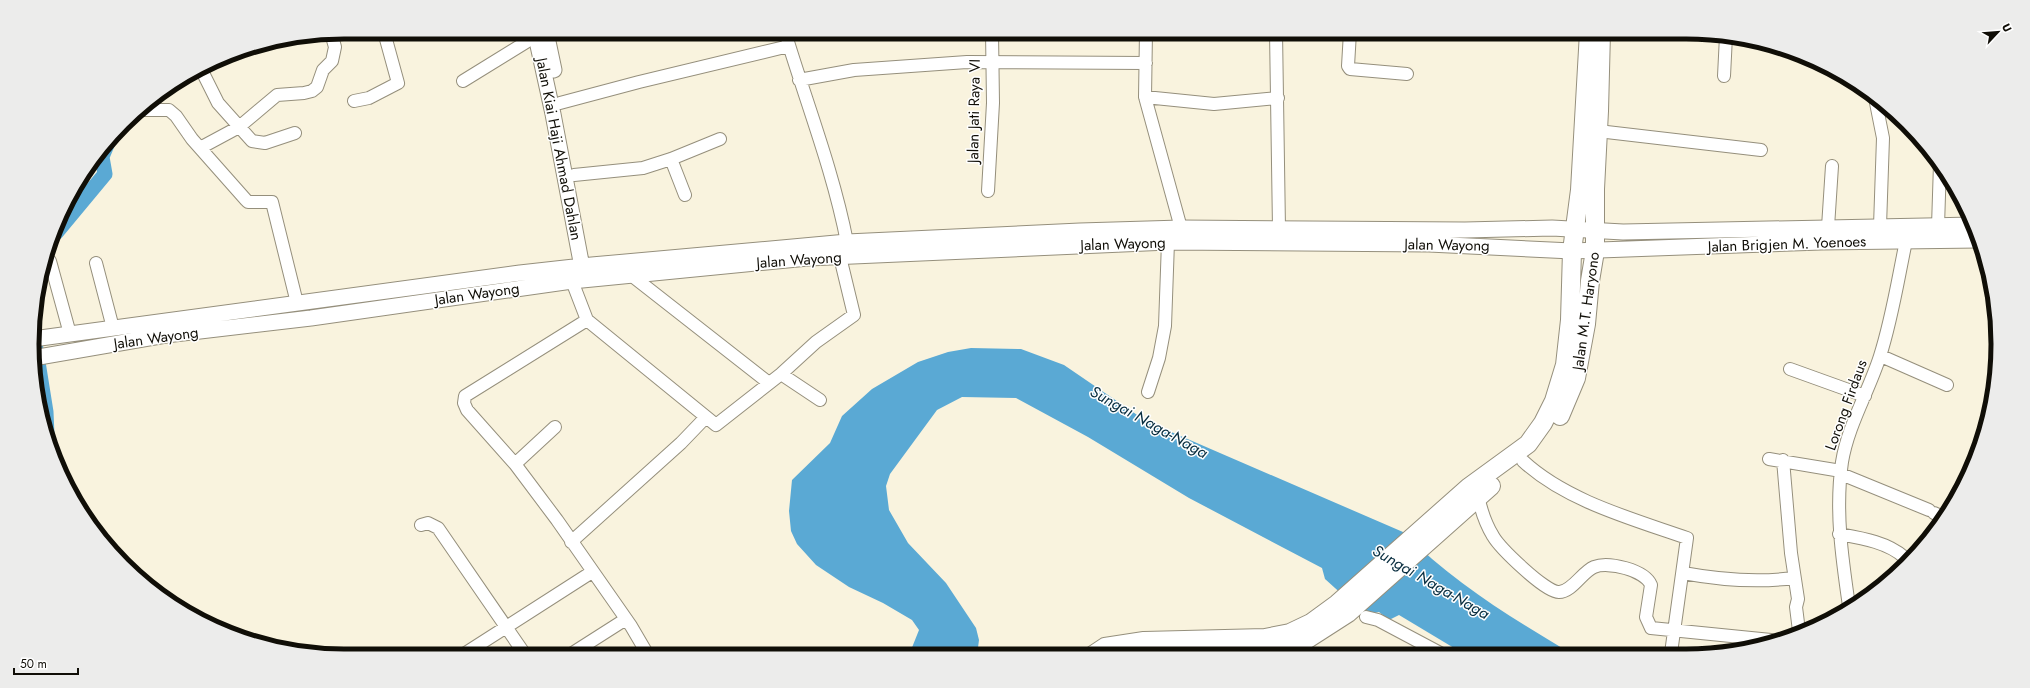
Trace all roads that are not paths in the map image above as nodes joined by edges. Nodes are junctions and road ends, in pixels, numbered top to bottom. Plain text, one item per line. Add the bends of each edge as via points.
1 (386, 39) edge
2 (530, 39) edge
3 (540, 39) edge
4 (541, 39) edge
5 (787, 39) edge
6 (992, 39) edge
7 (1146, 39) edge
8 (1276, 39) edge
9 (1350, 39) edge
10 (1589, 39) edge
11 (1601, 39) edge
12 (333, 40) edge
13 (1726, 42) edge
14 (789, 46) junction
15 (991, 62) junction
16 (1146, 62) junction
17 (203, 73) edge
18 (1407, 74) dead end
19 (1724, 76) dead end
20 (799, 80) junction
21 (463, 81) dead end
22 (1145, 97) junction
23 (1278, 98) junction
24 (354, 101) dead end
25 (560, 104) junction
26 (1877, 106) edge
27 (149, 110) edge
28 (239, 127) junction
29 (1598, 131) junction
30 (295, 133) dead end
31 (720, 140) dead end
32 (200, 148) junction
33 (1761, 150) dead end
34 (671, 159) junction
35 (1832, 166) dead end
36 (574, 175) junction
37 (1940, 175) edge
38 (988, 191) dead end
39 (685, 195) dead end
40 (1880, 226) junction
41 (1968, 226) edge
42 (1828, 227) junction
43 (1181, 228) junction
44 (1573, 228) junction
45 (1279, 229) junction
46 (1596, 230) junction
47 (1938, 233) junction
48 (1972, 239) edge
49 (1906, 241) junction
50 (847, 242) junction
51 (1168, 242) junction
52 (1572, 251) junction
53 (1595, 251) junction
54 (840, 257) junction
55 (50, 261) dead end
56 (96, 262) dead end
57 (586, 262) junction
58 (631, 275) junction
59 (572, 281) junction
60 (401, 290) junction
61 (297, 303) junction
62 (403, 305) junction
63 (587, 320) junction
64 (113, 328) junction
65 (70, 334) junction
66 (39, 338) edge
67 (1880, 356) junction
68 (40, 357) edge
69 (1790, 370) dead end
70 (781, 374) junction
71 (769, 383) junction
72 (1947, 385) dead end
73 (1148, 392) dead end
74 (1865, 396) junction
75 (820, 400) dead end
76 (706, 417) junction
77 (555, 427) dead end
78 (1769, 459) dead end
79 (1783, 460) junction
80 (1523, 461) junction
81 (515, 464) junction
82 (1841, 472) junction
83 (1478, 496) junction
84 (1935, 513) edge
85 (421, 526) dead end
86 (1839, 534) junction
87 (1419, 540) junction
88 (571, 542) junction
89 (1904, 557) dead end
90 (592, 572) junction
91 (1683, 574) junction
92 (1794, 578) junction
93 (1848, 602) edge
94 (1350, 611) junction
95 (626, 619) junction
96 (505, 626) junction
97 (1799, 628) edge
98 (1675, 632) junction
99 (1763, 639) edge
100 (471, 649) edge
101 (521, 649) edge
102 (579, 649) edge
103 (644, 649) edge
104 (1102, 649) edge
105 (1189, 649) edge
106 (1279, 649) edge
107 (1433, 649) edge
108 (1672, 649) edge

1 - 24 street via 398,83 369,98
2 - 21 street
3 - 57 main road, Jalan Kiai Haji Ahmad Dahlan via 553,114
4 - 25 main road, Jalan Kiai Haji Ahmad Dahlan
5 - 14 street
6 - 15 street, Jalan Jati Raya VI
7 - 16 street
8 - 23 street
9 - 18 street via 1350,69
10 - 44 highway, Jalan M.T. Haryono via 1580,190
11 - 29 highway, Jalan M.T. Haryono
12 - 28 street via 335,47 332,60 323,70 312,91 277,95
13 - 19 street
14 - 20 street
14 - 25 street
15 - 16 street
15 - 20 street via 854,70
15 - 38 street, Jalan Jati Raya VI via 993,103
16 - 22 street
17 - 28 street via 218,103
20 - 50 street via 836,192
22 - 23 street via 1214,104
22 - 43 street
23 - 45 street
25 - 36 main road, Jalan Kiai Haji Ahmad Dahlan
26 - 40 street via 1883,138
27 - 32 street via 169,110
28 - 30 street via 258,143
28 - 32 street
29 - 33 street
29 - 46 highway, Jalan M.T. Haryono via 1594,189
31 - 34 street
32 - 61 street via 248,202 273,203
34 - 36 street via 628,170
34 - 39 street
35 - 42 street
36 - 57 main road, Jalan Kiai Haji Ahmad Dahlan
37 - 47 street
40 - 42 main road, Jalan Brigjen M. Yoenoes
40 - 47 main road, Jalan Brigjen M. Yoenoes
41 - 47 main road, Jalan Brigjen M. Yoenoes
42 - 46 main road, Jalan Brigjen M. Yoenoes via 1622,232
43 - 45 main road, Jalan Wayong
43 - 50 main road, Jalan Wayong
44 - 45 main road, Jalan Wayong
44 - 46 main road, Jalan Brigjen M. Yoenoes
44 - 52 highway, Jalan M.T. Haryono
46 - 53 highway, Jalan M.T. Haryono
47 - 48 main road, Jalan Brigjen M. Yoenoes
47 - 49 main road, Jalan Brigjen M. Yoenoes
49 - 53 main road, Jalan Brigjen M. Yoenoes
49 - 67 street, Lorong Firdaus
50 - 57 main road, Jalan Wayong
51 - 52 main road, Jalan Wayong via 1429,244
51 - 54 main road, Jalan Wayong
51 - 73 street via 1165,326 1159,358
52 - 53 main road, Jalan Brigjen M. Yoenoes
52 - 87 highway, Jalan M.T. Haryono via 1570,320 1565,365 1554,401 1543,423 1528,444 1469,487
53 - 80 highway, Jalan M.T. Haryono via 1576,378 1564,410 1549,436
54 - 58 main road, Jalan Wayong
54 - 70 street via 854,315 816,342
55 - 65 street
56 - 64 street
57 - 60 main road, Jalan Wayong
58 - 59 main road, Jalan Wayong
58 - 71 street
59 - 62 main road, Jalan Wayong
59 - 63 street
60 - 61 main road, Jalan Wayong
60 - 62 main road
61 - 64 main road, Jalan Wayong
62 - 68 main road, Jalan Wayong via 158,336
63 - 76 street
63 - 81 street via 464,399 467,410
64 - 65 main road, Jalan Wayong
65 - 66 main road, Jalan Wayong
67 - 72 street
67 - 74 street, Lorong Firdaus
69 - 74 street
70 - 71 street
70 - 75 street
71 - 76 street via 716,425
74 - 82 street, Lorong Firdaus via 1847,443
76 - 88 street
77 - 81 street
78 - 79 street
79 - 82 street
79 - 92 street
80 - 83 highway, Jalan M.T. Haryono
80 - 91 street via 1535,472 1572,494 1688,538
81 - 88 street
82 - 84 street
82 - 86 street, Lorong Firdaus
83 - 87 highway, Jalan M.T. Haryono
83 - 98 street via 1483,517 1493,536 1508,555 1545,586 1557,593 1562,592 1594,567 1607,566 1636,571 1651,585 1646,617 1649,626
85 - 96 street via 428,523 438,528
86 - 89 street via 1873,541 1899,552
86 - 93 street, Lorong Firdaus
87 - 94 highway, Jalan M.T. Haryono
88 - 90 street
90 - 95 street
90 - 96 street
91 - 92 street via 1725,580 1769,581
91 - 98 street
92 - 97 street via 1798,599 1796,607
94 - 105 highway via 1265,638
94 - 106 highway via 1306,640
94 - 107 street via 1378,620
95 - 102 street
95 - 103 street
96 - 100 street
96 - 101 street
98 - 99 street
98 - 108 street
104 - 105 highway via 1144,641

